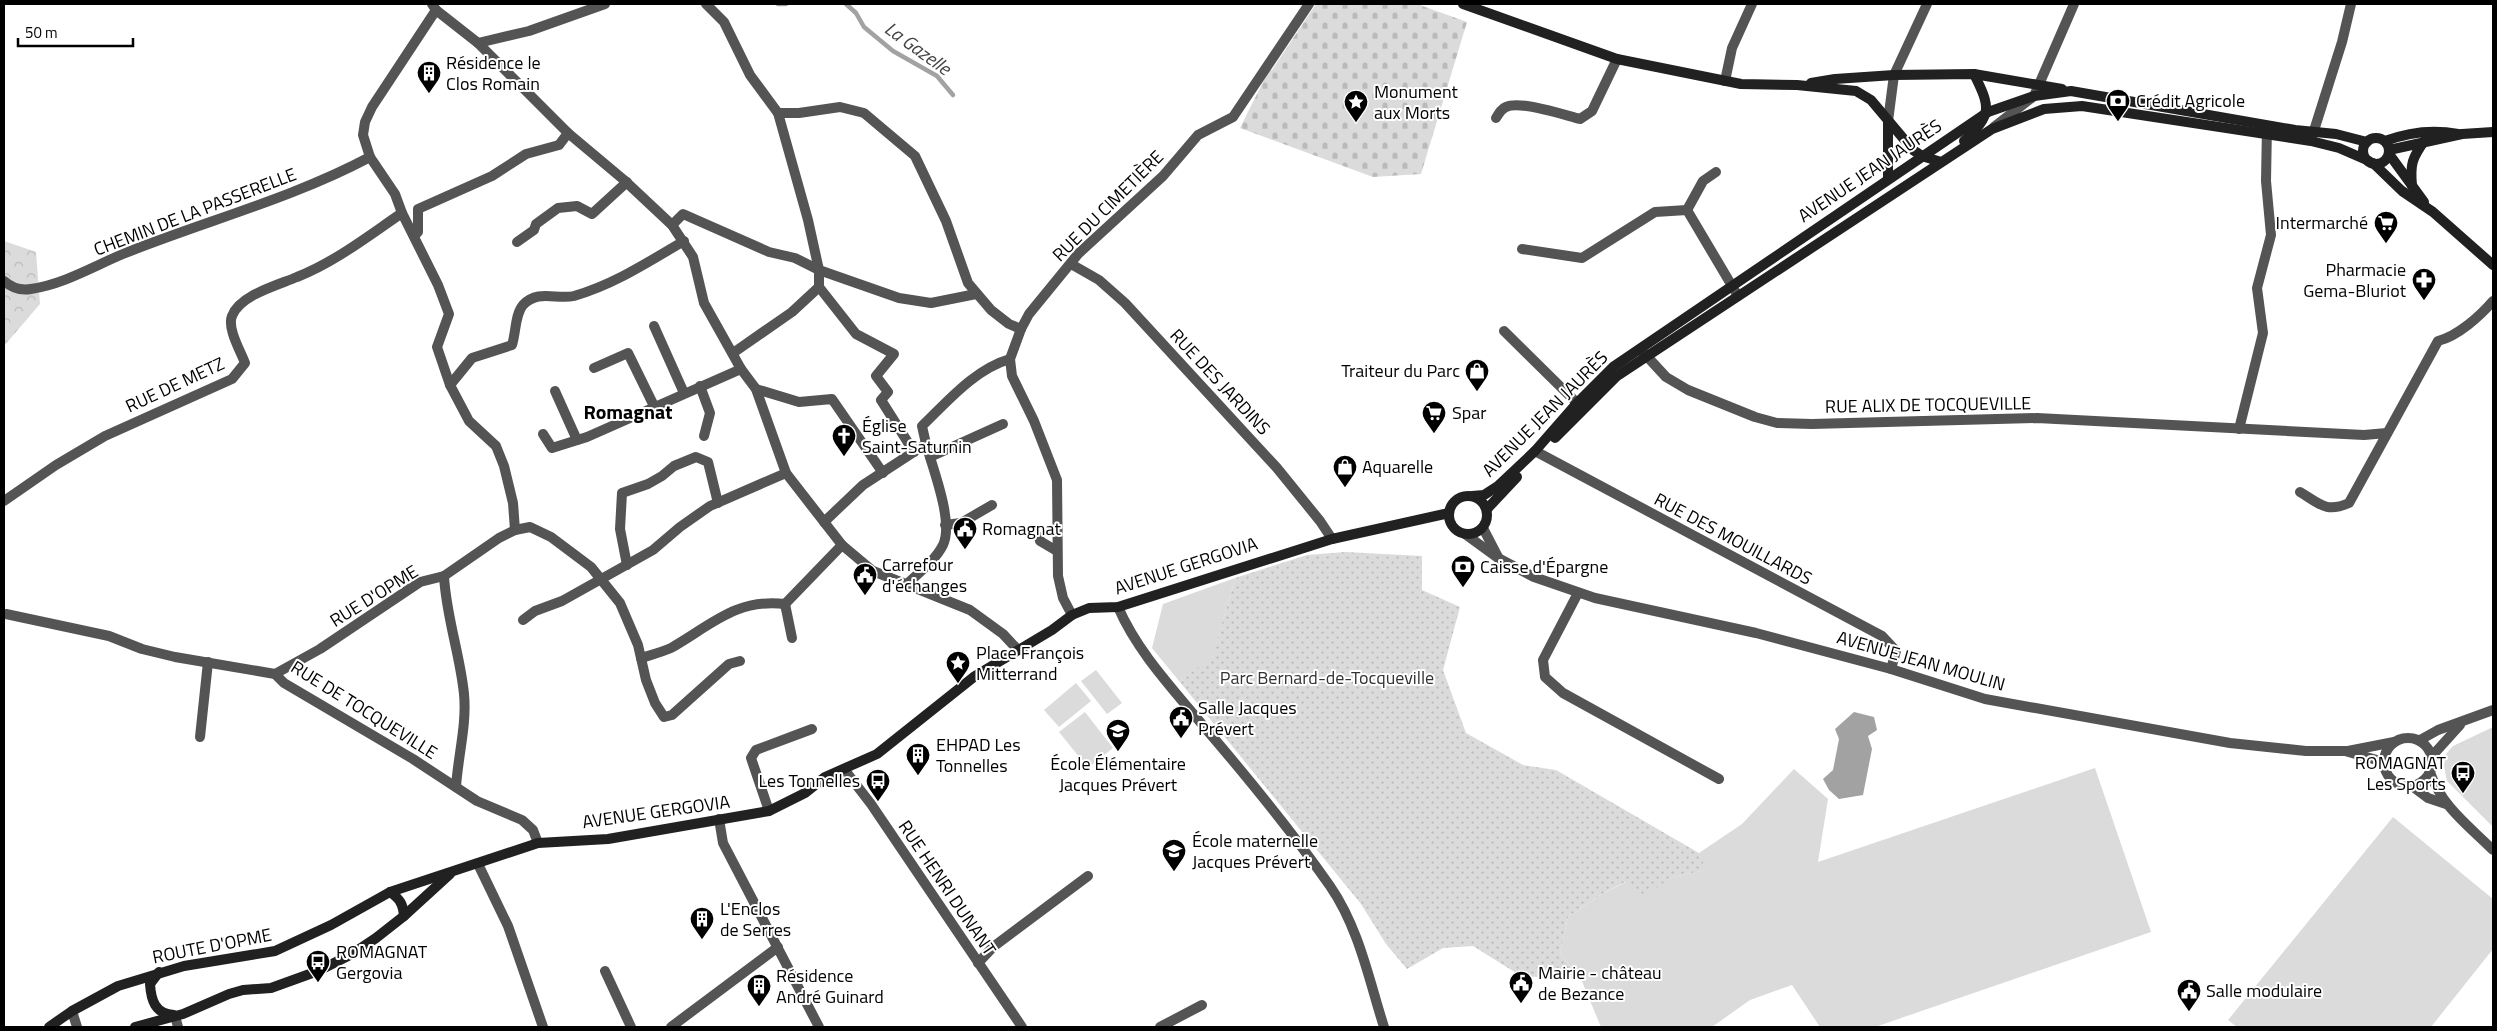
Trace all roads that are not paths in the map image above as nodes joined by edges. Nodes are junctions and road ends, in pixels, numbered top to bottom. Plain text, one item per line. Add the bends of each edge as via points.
1 (605, 4) edge
2 (706, 4) edge
3 (1309, 4) edge
4 (1463, 4) edge
5 (1752, 4) edge
6 (1927, 4) edge
7 (2074, 4) edge
8 (2351, 4) edge
9 (434, 7) edge
10 (478, 43) junction
11 (1617, 59) junction
12 (1974, 74) junction
13 (1894, 75) junction
14 (1725, 81) junction
15 (1797, 85) junction
16 (2038, 85) junction
17 (2071, 91) junction
18 (2034, 96) junction
19 (2044, 109) junction
20 (1988, 112) junction
21 (778, 113) junction
22 (1496, 118) dead end
23 (1888, 120) junction
24 (1992, 129) junction
25 (2267, 130) junction
26 (2493, 132) edge
27 (568, 134) junction
28 (2462, 134) junction
29 (2313, 136) junction
30 (2425, 140) junction
31 (2367, 142) junction
32 (2388, 148) junction
33 (1922, 156) junction
34 (370, 157) junction
35 (1941, 162) junction
36 (2371, 162) junction
37 (1716, 172) dead end
38 (1888, 178) junction
39 (627, 182) junction
40 (2412, 187) junction
41 (1687, 210) junction
42 (2433, 212) junction
43 (402, 213) junction
44 (672, 225) junction
45 (414, 236) junction
46 (684, 241) junction
47 (516, 242) dead end
48 (1522, 249) dead end
49 (1071, 264) junction
50 (2493, 265) edge
51 (818, 270) junction
52 (4, 281) edge
53 (1730, 286) junction
54 (819, 287) junction
55 (976, 294) junction
56 (1738, 296) junction
57 (2493, 301) edge
58 (654, 326) dead end
59 (1021, 329) junction
60 (1504, 331) dead end
61 (1640, 347) junction
62 (733, 353) junction
63 (1646, 357) junction
64 (1010, 359) junction
65 (594, 368) dead end
66 (741, 369) junction
67 (450, 385) junction
68 (700, 386) junction
69 (756, 389) junction
70 (555, 390) dead end
71 (684, 393) junction
72 (1577, 403) junction
73 (654, 406) junction
74 (1003, 424) dead end
75 (2239, 429) junction
76 (2387, 433) junction
77 (543, 434) dead end
78 (704, 436) dead end
79 (582, 438) junction
80 (926, 444) junction
81 (914, 452) junction
82 (1537, 453) junction
83 (930, 457) junction
84 (786, 473) junction
85 (883, 473) junction
86 (2300, 492) dead end
87 (1472, 496) junction
88 (4, 502) edge
89 (718, 503) junction
90 (992, 505) dead end
91 (1487, 509) junction
92 (1448, 513) junction
93 (824, 522) junction
94 (946, 522) junction
95 (1483, 528) junction
96 (515, 530) junction
97 (1465, 534) junction
98 (1039, 537) dead end
99 (1332, 539) junction
100 (842, 545) junction
101 (1058, 551) junction
102 (1498, 558) junction
103 (626, 565) junction
104 (444, 576) junction
105 (601, 579) junction
106 (906, 585) junction
107 (1578, 593) junction
108 (785, 604) junction
109 (1118, 607) junction
110 (6, 614) dead end
111 (1072, 615) junction
112 (523, 620) dead end
113 (792, 638) dead end
114 (1018, 650) junction
115 (641, 658) junction
116 (740, 661) dead end
117 (208, 662) junction
118 (1891, 669) junction
119 (275, 674) junction
120 (2493, 710) edge
121 (2463, 722) junction
122 (812, 729) dead end
123 (200, 737) dead end
124 (2420, 740) junction
125 (2394, 742) junction
126 (2345, 751) junction
127 (2432, 756) junction
128 (2384, 762) junction
129 (844, 769) junction
130 (2430, 772) junction
131 (1719, 779) dead end
132 (2412, 786) junction
133 (456, 787) junction
134 (2446, 804) junction
135 (770, 811) junction
136 (719, 819) junction
137 (538, 843) junction
138 (2493, 850) edge
139 (478, 864) junction
140 (450, 874) junction
141 (1088, 876) dead end
142 (390, 892) junction
143 (404, 916) junction
144 (331, 925) joint
145 (778, 947) junction
146 (978, 963) junction
147 (605, 970) dead end
148 (160, 972) junction
149 (1202, 1005) dead end
150 (72, 1011) junction
151 (174, 1016) junction
152 (49, 1027) edge
153 (77, 1027) edge
154 (135, 1027) edge
155 (178, 1027) edge
156 (543, 1027) edge
157 (631, 1027) edge
158 (671, 1027) edge
159 (819, 1027) edge
160 (1022, 1027) edge
161 (1160, 1027) edge
162 (1384, 1027) edge

1 - 10 street via 529,31
2 - 21 street via 724,22 750,75
3 - 49 street, RUE DU CIMETIÈRE via 1233,117 1198,135 1163,176
4 - 11 main road
5 - 14 street via 1732,48
6 - 13 street
7 - 16 street
8 - 29 street
9 - 10 street
9 - 34 street via 365,122 363,135
10 - 27 street
11 - 14 main road
11 - 22 street via 1592,111 1580,119 1520,106 1508,106
12 - 13 main road
12 - 16 main road
12 - 20 main road via 1986,98
13 - 15 main road via 1835,78
13 - 23 street
14 - 15 main road
15 - 23 main road via 1856,91 1871,100
16 - 17 main road
16 - 18 street
17 - 18 main road, AVENUE JEAN JAURÈS
17 - 25 main road, AVENUE JEAN JAURÈS
18 - 19 street
18 - 20 main road, AVENUE JEAN JAURÈS
18 - 24 street
19 - 24 main road, AVENUE JEAN JAURÈS
19 - 25 main road, AVENUE JEAN JAURÈS via 2082,106
20 - 33 main road, AVENUE JEAN JAURÈS
20 - 35 main road via 1981,126
21 - 51 street via 808,220
21 - 55 street via 840,107 864,113 915,156 946,221 968,283
23 - 33 main road
23 - 38 main road
24 - 35 main road, AVENUE JEAN JAURÈS
25 - 29 main road, AVENUE JEAN JAURÈS
25 - 75 street via 2266,181 2271,235 2257,288 2263,334
26 - 28 main road
27 - 39 street
27 - 45 street via 559,145 526,154 492,176 418,210 418,232
28 - 30 main road
28 - 32 main road via 2423,131 2403,135
29 - 31 main road, AVENUE JEAN JAURÈS
29 - 36 main road, AVENUE JEAN JAURÈS
30 - 32 main road
30 - 40 main road via 2413,156 2410,171
31 - 32 main road via 2376,138
31 - 36 main road via 2364,152
32 - 36 main road via 2380,163
32 - 40 main road
33 - 35 main road
33 - 38 main road, AVENUE JEAN JAURÈS
34 - 43 street via 395,194
34 - 52 street, CHEMIN DE LA PASSERELLE via 297,192 122,254 63,281 29,290 13,288
35 - 56 main road, AVENUE JEAN JAURÈS
36 - 42 main road via 2402,191
37 - 41 street via 1703,180
38 - 53 main road, AVENUE JEAN JAURÈS
39 - 44 street
39 - 47 street via 592,214 576,206 558,208
40 - 42 main road
41 - 48 street via 1655,212 1582,258
41 - 53 street
42 - 50 main road
43 - 45 street
43 - 88 street, RUE DE METZ via 318,268 262,291 238,307 230,323 245,363 232,379 105,436 56,465
44 - 46 street
44 - 51 street via 683,214
45 - 67 street via 449,314 437,347
46 - 62 street via 693,257 704,304
46 - 67 street via 608,285 572,296 540,295 524,303 519,311 512,345 472,358
49 - 59 street, RUE DU CIMETIÈRE via 1029,314
49 - 99 street, RUE DES JARDINS via 1099,280 1124,303 1277,468
51 - 54 street
51 - 55 street via 899,298 931,303
53 - 56 street
53 - 61 main road, AVENUE JEAN JAURÈS
54 - 62 street via 792,312
54 - 81 street via 856,334 894,354 876,376 888,392 881,400
55 - 59 street via 997,315
56 - 63 main road, AVENUE JEAN JAURÈS
57 - 76 street via 2476,319 2438,340
58 - 71 street
59 - 64 street, RUE DU CIMETIÈRE
60 - 72 street
61 - 63 street, RUE ALIX DE TOCQUEVILLE
61 - 72 main road, AVENUE JEAN JAURÈS via 1612,367
62 - 66 street
63 - 75 street, RUE ALIX DE TOCQUEVILLE via 1666,377 1688,390 1777,423 2037,418
63 - 82 main road, AVENUE JEAN JAURÈS via 1617,376
64 - 80 street via 997,363 960,389 922,426
64 - 101 street via 1012,376 1057,480
65 - 73 street via 628,353
66 - 68 street
66 - 69 street
67 - 96 street via 469,421 496,446 511,494
68 - 71 street
68 - 78 street via 710,413
69 - 84 street
69 - 85 street via 799,402 832,399
70 - 79 street
71 - 73 street
72 - 82 main road, AVENUE JEAN JAURÈS
73 - 79 street
74 - 83 street
75 - 76 street, RUE ALIX DE TOCQUEVILLE via 2364,435
76 - 86 street via 2349,502 2328,509
77 - 79 street via 552,448
80 - 81 street
80 - 83 street
81 - 85 street
82 - 87 main road, AVENUE JEAN JAURÈS via 1498,486 1484,495
82 - 91 main road, AVENUE JEAN JAURÈS
82 - 118 street, RUE DES MOUILLARDS via 1882,636 1896,651
83 - 94 street
84 - 89 street
84 - 93 street
85 - 93 street via 863,485
87 - 91 main road via 1481,500
87 - 92 main road via 1456,500
89 - 103 street via 680,527 653,550
89 - 103 street via 708,462 696,457 674,466 648,484 622,493 620,529
90 - 94 street via 961,523
91 - 95 main road
92 - 97 main road via 1452,525
92 - 99 main road, AVENUE GERGOVIA
93 - 100 street
94 - 106 street via 943,545
95 - 97 main road via 1475,534
95 - 102 street
96 - 104 street, RUE D'OPME
96 - 105 street via 530,527 551,538 592,567
97 - 102 street, AVENUE JEAN MOULIN
98 - 101 street via 1040,541
99 - 109 main road, AVENUE GERGOVIA
100 - 106 street via 873,571
100 - 108 street
101 - 111 street via 1058,576 1063,598
102 - 107 street, AVENUE JEAN MOULIN via 1534,577
103 - 105 street
104 - 119 street, RUE D'OPME via 420,582
104 - 133 street via 445,603 459,657 464,696
105 - 112 street
105 - 115 street via 620,603
106 - 114 street via 970,610 1003,634
107 - 118 street, AVENUE JEAN MOULIN via 1756,633
107 - 131 street via 1543,660 1545,677 1563,693
108 - 113 street
108 - 115 street via 771,602 741,608 715,618 668,649
109 - 111 main road, AVENUE GERGOVIA via 1089,608
109 - 162 street via 1126,628 1142,651 1227,753 1330,887 1353,930
110 - 117 street, RUE DE TOCQUEVILLE via 109,636 175,657
111 - 114 main road, AVENUE GERGOVIA
114 - 129 main road, AVENUE GERGOVIA via 975,676 877,754
115 - 116 street via 655,703 664,717 672,715 729,664
117 - 119 street, RUE DE TOCQUEVILLE
117 - 123 street
118 - 126 street, AVENUE JEAN MOULIN via 1985,698 2118,723 2230,743 2306,751
119 - 133 street, RUE DE TOCQUEVILLE via 284,683
120 - 121 street
121 - 124 street
121 - 127 street
122 - 135 street via 756,750 751,758
124 - 125 street via 2411,737
124 - 127 street
125 - 126 street, AVENUE JEAN MOULIN
125 - 128 street via 2386,751
126 - 128 street, AVENUE JEAN MOULIN
127 - 130 street
128 - 132 street via 2390,778
129 - 135 main road, AVENUE GERGOVIA
129 - 146 street, RUE HENRI DUNANT
130 - 132 street via 2426,779
130 - 134 street
132 - 134 street via 2428,798
133 - 137 street, RUE DE TOCQUEVILLE via 477,801 522,820 533,830
134 - 138 street
135 - 136 main road, AVENUE GERGOVIA
136 - 137 main road, AVENUE GERGOVIA via 608,839
136 - 145 street via 723,843
137 - 139 main road, AVENUE GERGOVIA
139 - 140 main road, AVENUE GERGOVIA
139 - 156 street via 508,926
140 - 142 main road, AVENUE GERGOVIA
140 - 143 main road, AVENUE GERGOVIA
141 - 146 street via 993,947
142 - 143 main road via 399,899
142 - 144 main road, AVENUE GERGOVIA
143 - 151 main road, AVENUE GERGOVIA via 352,954 299,980 271,988 243,990
144 - 148 main road, ROUTE D'OPME via 275,951
145 - 158 street
145 - 159 street
146 - 160 street, RUE HENRI DUNANT
147 - 157 street
148 - 150 main road, ROUTE D'OPME via 118,986
148 - 151 main road via 150,984 153,1001 157,1009
149 - 161 street
150 - 152 main road, ROUTE D'OPME
150 - 153 street
151 - 154 main road
151 - 155 street

